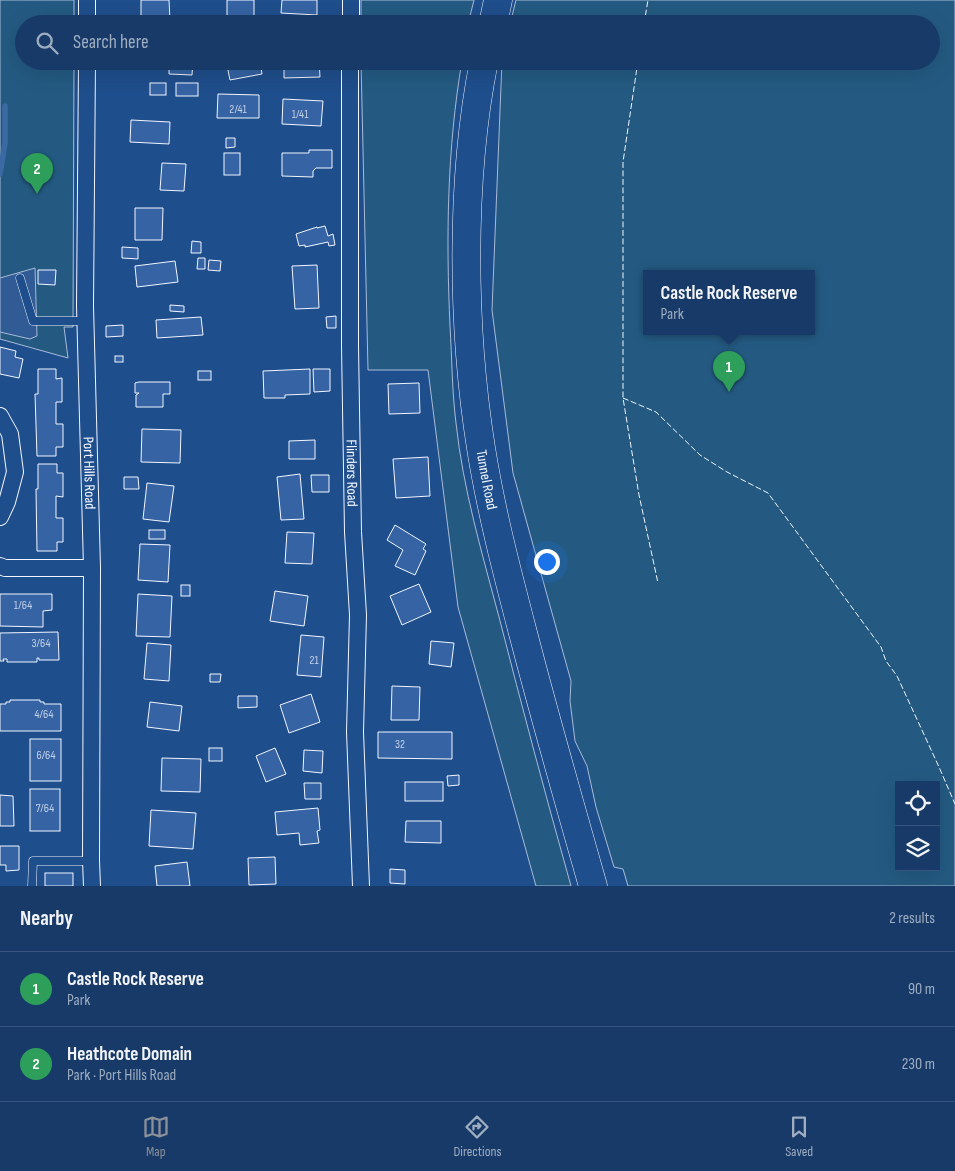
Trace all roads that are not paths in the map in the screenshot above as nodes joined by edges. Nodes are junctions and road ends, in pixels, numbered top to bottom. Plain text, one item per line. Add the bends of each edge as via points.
1 (88, 0) edge
2 (351, 0) edge
3 (498, 0) edge
4 (87, 15) edge
5 (351, 15) edge
6 (495, 15) edge
7 (87, 70) edge
8 (350, 70) edge
9 (483, 70) edge
10 (20, 278) dead end
11 (85, 320) junction
12 (0, 416) edge
13 (0, 517) edge
14 (0, 566) edge
15 (92, 568) junction
16 (91, 861) junction
17 (32, 886) edge
18 (92, 886) edge
19 (361, 886) edge
20 (593, 886) edge

1 - 4 street
2 - 5 street
3 - 6 highway
7 - 11 street, Port Hills Road
8 - 19 street, Flinders Road via 350,346 353,532 358,615 355,732
9 - 20 highway, Tunnel Road via 472,148 467,244 472,366 480,438 513,593
10 - 11 lane via 33,321
11 - 15 street, Port Hills Road
12 - 13 street via 10,434 15,472
14 - 15 street
15 - 16 street, Port Hills Road
16 - 17 lane via 32,861
16 - 18 street, Port Hills Road

